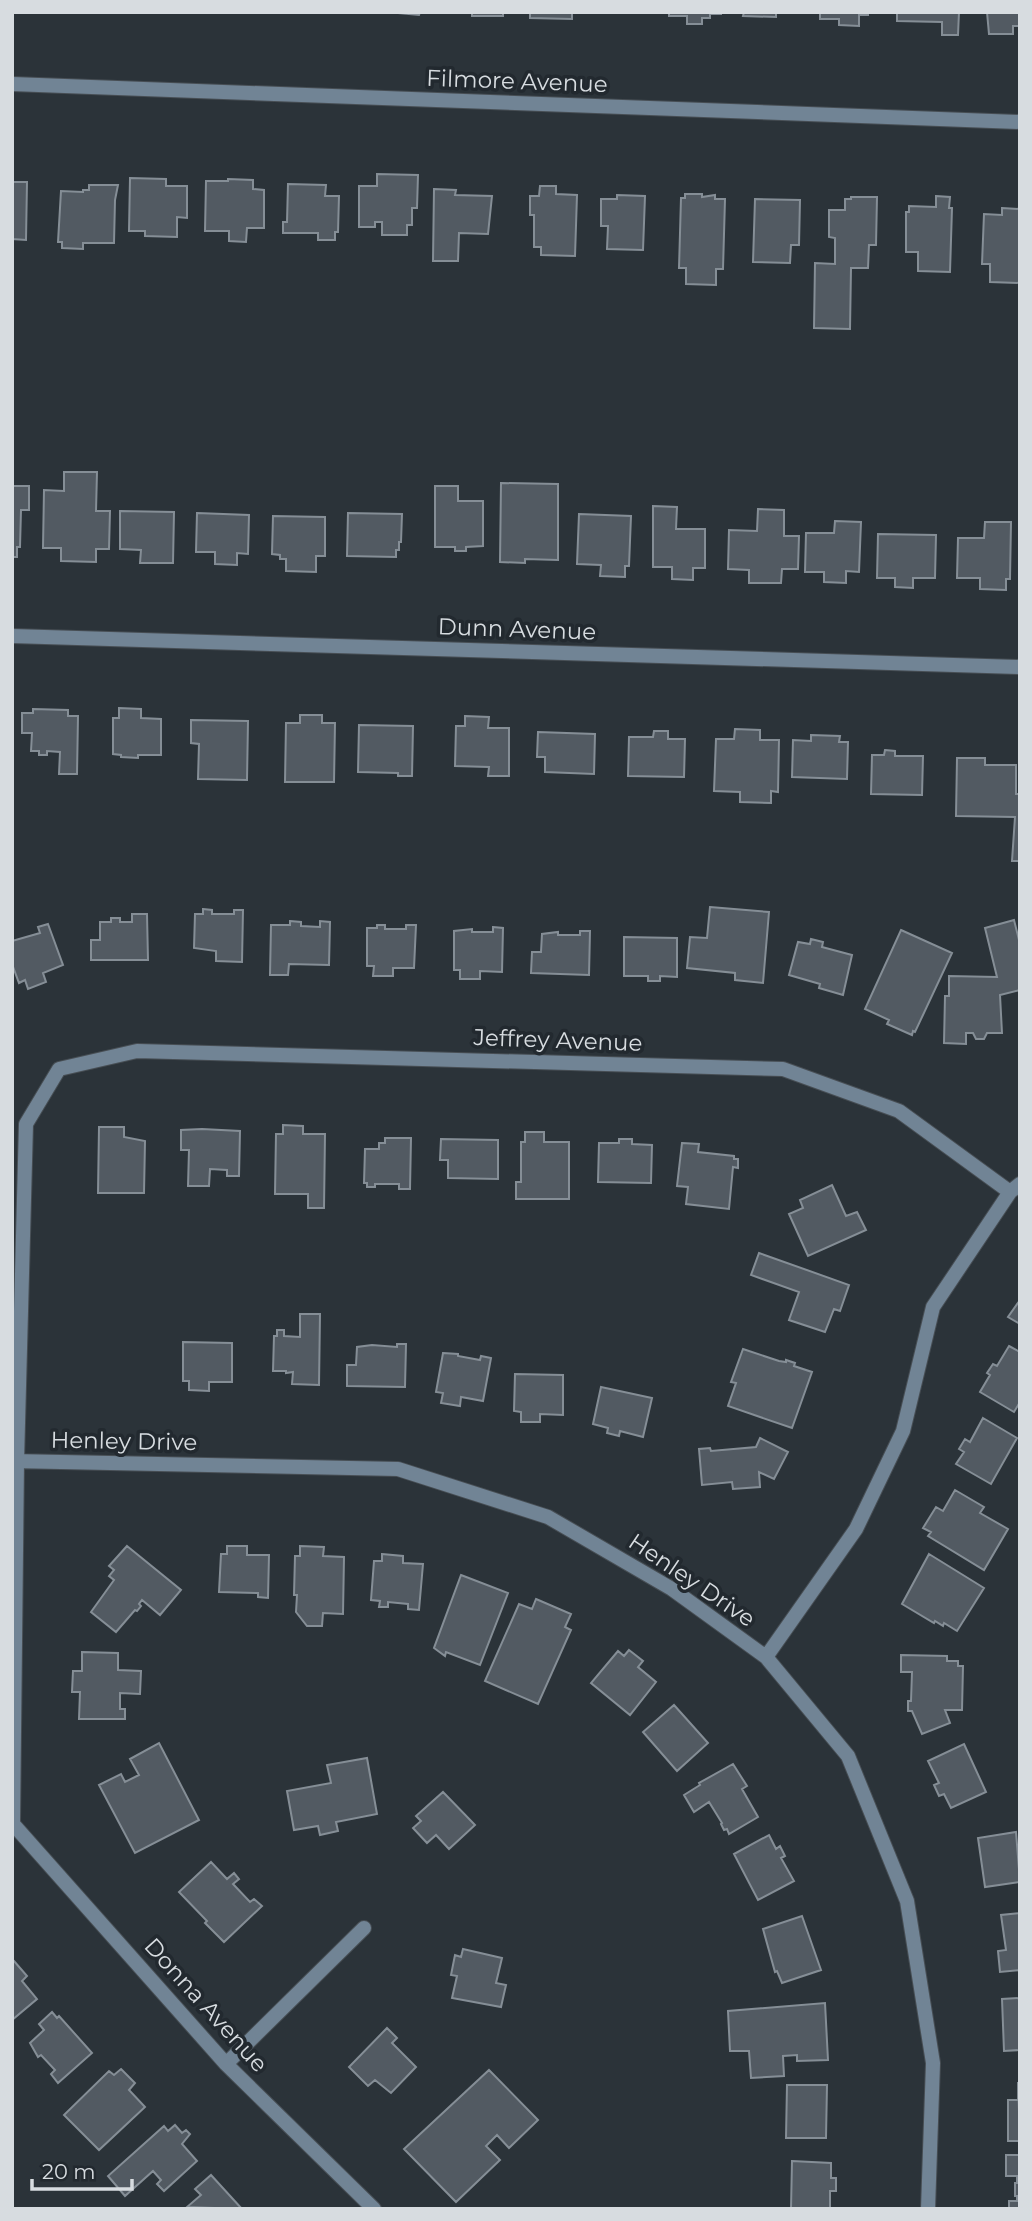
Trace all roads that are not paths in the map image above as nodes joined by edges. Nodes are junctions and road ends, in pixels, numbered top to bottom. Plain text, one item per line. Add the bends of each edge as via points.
1 (12, 84) edge
2 (1020, 122) edge
3 (12, 636) edge
4 (1020, 667) edge
5 (1015, 1188) edge
6 (14, 1461) edge
7 (766, 1657) junction
8 (13, 1824) edge
9 (364, 1928) dead end
10 (226, 2064) junction
11 (374, 2209) edge
12 (928, 2209) edge

1 - 2 street, Filmore Avenue
3 - 4 street, Dunn Avenue
5 - 6 street, Jeffrey Avenue via 899,1111 783,1069 137,1051 59,1069 26,1124
5 - 7 street via 933,1307 903,1431 856,1529
6 - 7 street, Henley Drive via 398,1469 548,1517 672,1589
6 - 8 street
7 - 12 street, Henley Drive via 848,1756 907,1901 933,2063
8 - 10 street, Donna Avenue
9 - 10 street
10 - 11 street, Donna Avenue

